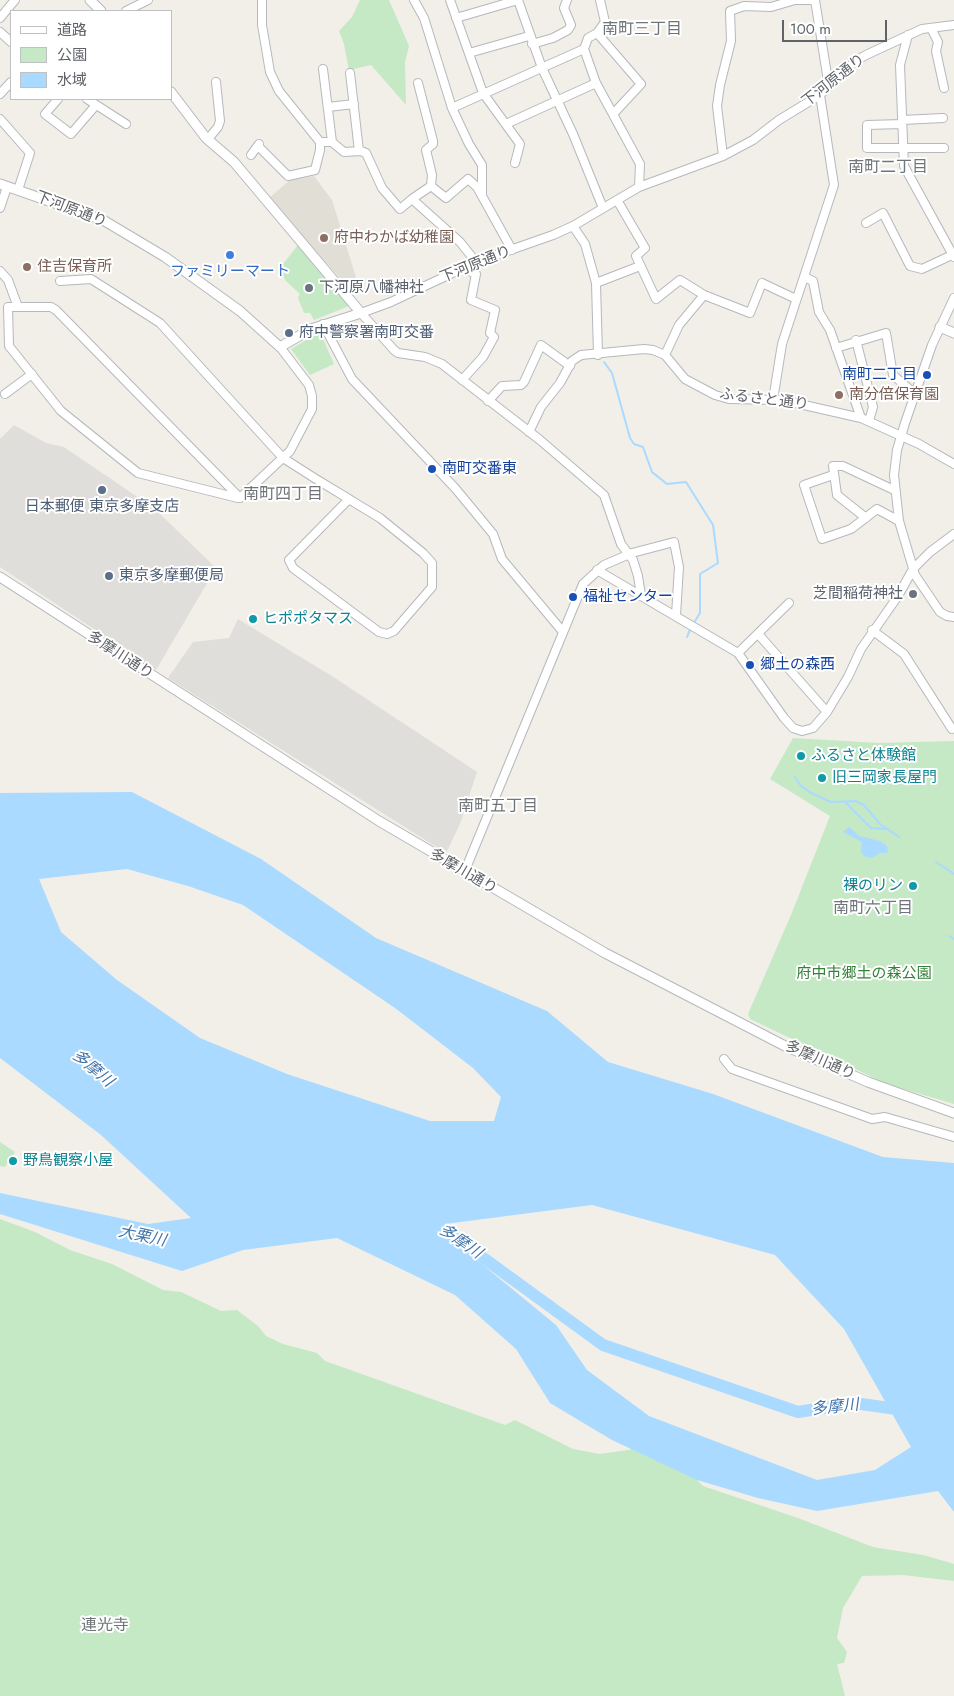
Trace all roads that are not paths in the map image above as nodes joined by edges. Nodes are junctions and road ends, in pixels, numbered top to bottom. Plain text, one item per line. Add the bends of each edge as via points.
1 (15, 0) edge
2 (90, 0) edge
3 (148, 0) edge
4 (262, 0) edge
5 (414, 0) edge
6 (450, 0) edge
7 (518, 0) edge
8 (567, 0) edge
9 (600, 0) edge
10 (814, 0) edge
11 (740, 4) edge
12 (100, 10) edge
13 (128, 10) edge
14 (0, 18) edge
15 (456, 18) junction
16 (954, 25) edge
17 (931, 28) junction
18 (0, 32) edge
19 (596, 33) junction
20 (908, 35) junction
21 (529, 36) junction
22 (10, 41) edge
23 (532, 44) junction
24 (584, 49) junction
25 (469, 53) junction
26 (542, 68) junction
27 (323, 69) dead end
28 (350, 73) dead end
29 (10, 83) edge
30 (418, 83) dead end
31 (596, 83) junction
32 (214, 86) dead end
33 (829, 87) junction
34 (944, 88) dead end
35 (172, 93) edge
36 (483, 93) junction
37 (0, 94) edge
38 (820, 94) junction
39 (57, 100) edge
40 (89, 100) edge
41 (557, 102) junction
42 (96, 104) junction
43 (354, 104) junction
44 (328, 107) junction
45 (452, 108) junction
46 (614, 114) junction
47 (943, 118) dead end
48 (0, 119) edge
49 (902, 122) junction
50 (126, 124) dead end
51 (506, 124) junction
52 (208, 139) junction
53 (320, 142) junction
54 (332, 142) junction
55 (944, 148) dead end
56 (904, 149) junction
57 (359, 151) junction
58 (251, 155) dead end
59 (723, 156) junction
60 (515, 163) dead end
61 (4, 185) edge
62 (431, 186) junction
63 (639, 187) junction
64 (18, 190) junction
65 (482, 195) junction
66 (412, 199) junction
67 (617, 200) junction
68 (0, 208) edge
69 (603, 208) junction
70 (866, 223) dead end
71 (573, 226) junction
72 (512, 250) junction
73 (953, 256) edge
74 (476, 262) junction
75 (640, 266) junction
76 (463, 268) junction
77 (0, 271) edge
78 (804, 277) junction
79 (60, 281) dead end
80 (596, 283) junction
81 (704, 295) junction
82 (954, 298) edge
83 (796, 299) junction
84 (18, 307) junction
85 (361, 312) junction
86 (323, 324) junction
87 (940, 327) junction
88 (954, 333) edge
89 (856, 340) junction
90 (280, 347) junction
91 (836, 348) junction
92 (598, 355) junction
93 (665, 355) junction
94 (570, 366) junction
95 (32, 374) junction
96 (462, 380) junction
97 (5, 394) dead end
98 (915, 394) junction
99 (773, 400) junction
100 (488, 401) junction
101 (861, 418) junction
102 (869, 421) junction
103 (529, 432) junction
104 (901, 435) junction
105 (283, 458) junction
106 (954, 464) edge
107 (833, 474) junction
108 (894, 490) junction
109 (240, 498) junction
110 (349, 499) junction
111 (866, 518) junction
112 (899, 521) junction
113 (954, 534) edge
114 (629, 556) junction
115 (913, 569) junction
116 (597, 570) junction
117 (0, 577) edge
118 (641, 595) junction
119 (789, 603) dead end
120 (676, 615) junction
121 (954, 617) edge
122 (872, 630) junction
123 (563, 632) junction
124 (759, 634) junction
125 (738, 653) junction
126 (827, 712) junction
127 (952, 729) dead end
128 (464, 873) junction
129 (724, 1059) dead end
130 (954, 1113) edge
131 (954, 1137) edge

1 - 14 street
2 - 12 street
3 - 13 street
4 - 53 street via 264,44 270,72 279,90
5 - 45 street via 424,18
6 - 15 street
7 - 15 street
7 - 21 street
8 - 23 street via 564,8 571,24 568,30
9 - 19 street via 605,22
10 - 11 street via 795,0 771,7
10 - 33 street
11 - 59 street via 730,11 731,41 717,106
15 - 25 street
16 - 17 street, 下河原通り
17 - 20 street, 下河原通り
17 - 34 street via 938,42 936,51
18 - 22 street
19 - 24 street via 588,38
19 - 46 street via 641,84
20 - 33 street, 下河原通り via 854,62
20 - 49 street via 900,65
21 - 23 street
21 - 25 street
23 - 26 street
24 - 26 street
24 - 31 street
25 - 36 street
26 - 36 street
26 - 41 street
27 - 44 street
28 - 43 street
29 - 37 street
30 - 62 street via 433,141 426,150 432,175
31 - 41 street
31 - 46 street
32 - 52 street via 220,121
33 - 38 street, 下河原通り
35 - 52 street
36 - 45 street
36 - 51 street
38 - 59 street, 下河原通り via 753,140
38 - 78 street via 834,185
39 - 42 street via 45,114 71,134
40 - 42 street
41 - 51 street
41 - 69 street
42 - 50 street
43 - 44 street
43 - 57 street
44 - 54 street
45 - 65 street via 482,165
46 - 63 street via 640,164
47 - 49 street
48 - 64 street via 30,153
49 - 56 street
49 - 56 street via 867,125 867,148
51 - 60 street via 520,144
52 - 85 street via 234,162
53 - 54 street
53 - 58 street via 315,170 288,176 259,144
54 - 57 street via 344,152
55 - 56 street
56 - 73 street via 904,166
57 - 66 street via 366,153 382,188 400,209
59 - 63 street, 下河原通り
61 - 64 street, 下河原通り
61 - 68 street
62 - 65 street via 446,198 468,179
62 - 66 street
63 - 67 street, 下河原通り
64 - 90 street, 下河原通り via 103,220 158,252 240,311
65 - 72 street
66 - 74 street via 460,242
67 - 69 street, 下河原通り
67 - 75 street via 646,248 636,256
69 - 71 street, 下河原通り
70 - 73 street via 883,213 910,266 922,269
71 - 72 street, 下河原通り
71 - 80 street via 585,244
72 - 74 street, 下河原通り
74 - 76 street, 下河原通り
75 - 80 street
75 - 81 street via 656,299 680,280
76 - 85 street, 下河原通り via 391,302
76 - 96 street via 476,274 471,300 495,310 490,333 494,337 483,357
77 - 84 street via 8,280
78 - 83 street
78 - 91 street via 813,281 819,312
79 - 105 street via 91,279 160,323
80 - 92 street
81 - 83 street via 750,313 762,283
81 - 93 street via 679,325
82 - 87 street
83 - 99 street via 782,344
84 - 95 street via 8,307 9,346
84 - 109 street via 51,307 56,310
85 - 86 street, 下河原通り
85 - 96 street via 398,353 436,361
86 - 90 street, 下河原通り
86 - 123 street via 352,379 455,488 493,534 502,559
87 - 88 street
87 - 98 street
89 - 91 street
89 - 98 street via 886,333 893,375
89 - 102 street via 873,406
90 - 105 street via 304,377 312,396 309,417
91 - 101 street
92 - 93 street via 644,349
92 - 94 street via 581,355
93 - 99 street, ふるさと通り via 685,379 715,395 730,399
94 - 100 street via 541,345 524,382 502,386
94 - 103 street via 541,407
95 - 97 street
95 - 109 street via 61,412 138,473
96 - 100 street
98 - 104 street
99 - 101 street, ふるさと通り
100 - 103 street
101 - 102 street, ふるさと通り
102 - 104 street, ふるさと通り
103 - 114 street via 604,495 621,544
104 - 106 street, ふるさと通り
104 - 108 street
105 - 109 street
105 - 110 street
107 - 108 street via 833,466 843,466
107 - 111 street via 837,495
107 - 111 street via 804,485 822,539 851,529
108 - 112 street
110 - 110 street via 289,560 293,568 386,634 394,631 432,587 432,564 380,518
111 - 112 street via 877,509
112 - 115 street
113 - 115 street
114 - 116 street
114 - 118 street via 638,576
114 - 120 street via 674,542 679,568
115 - 121 street via 940,612
115 - 122 street via 898,596
116 - 118 street
116 - 123 street via 584,584
117 - 128 street, 多摩川通り via 306,776
118 - 120 street
119 - 124 street
120 - 125 street
122 - 126 street
122 - 127 street via 904,654
123 - 128 street
124 - 125 street
124 - 126 street
125 - 126 street via 793,728 808,730
128 - 130 street, 多摩川通り via 637,971 785,1046 868,1082
129 - 131 street via 732,1069 872,1119 885,1117

